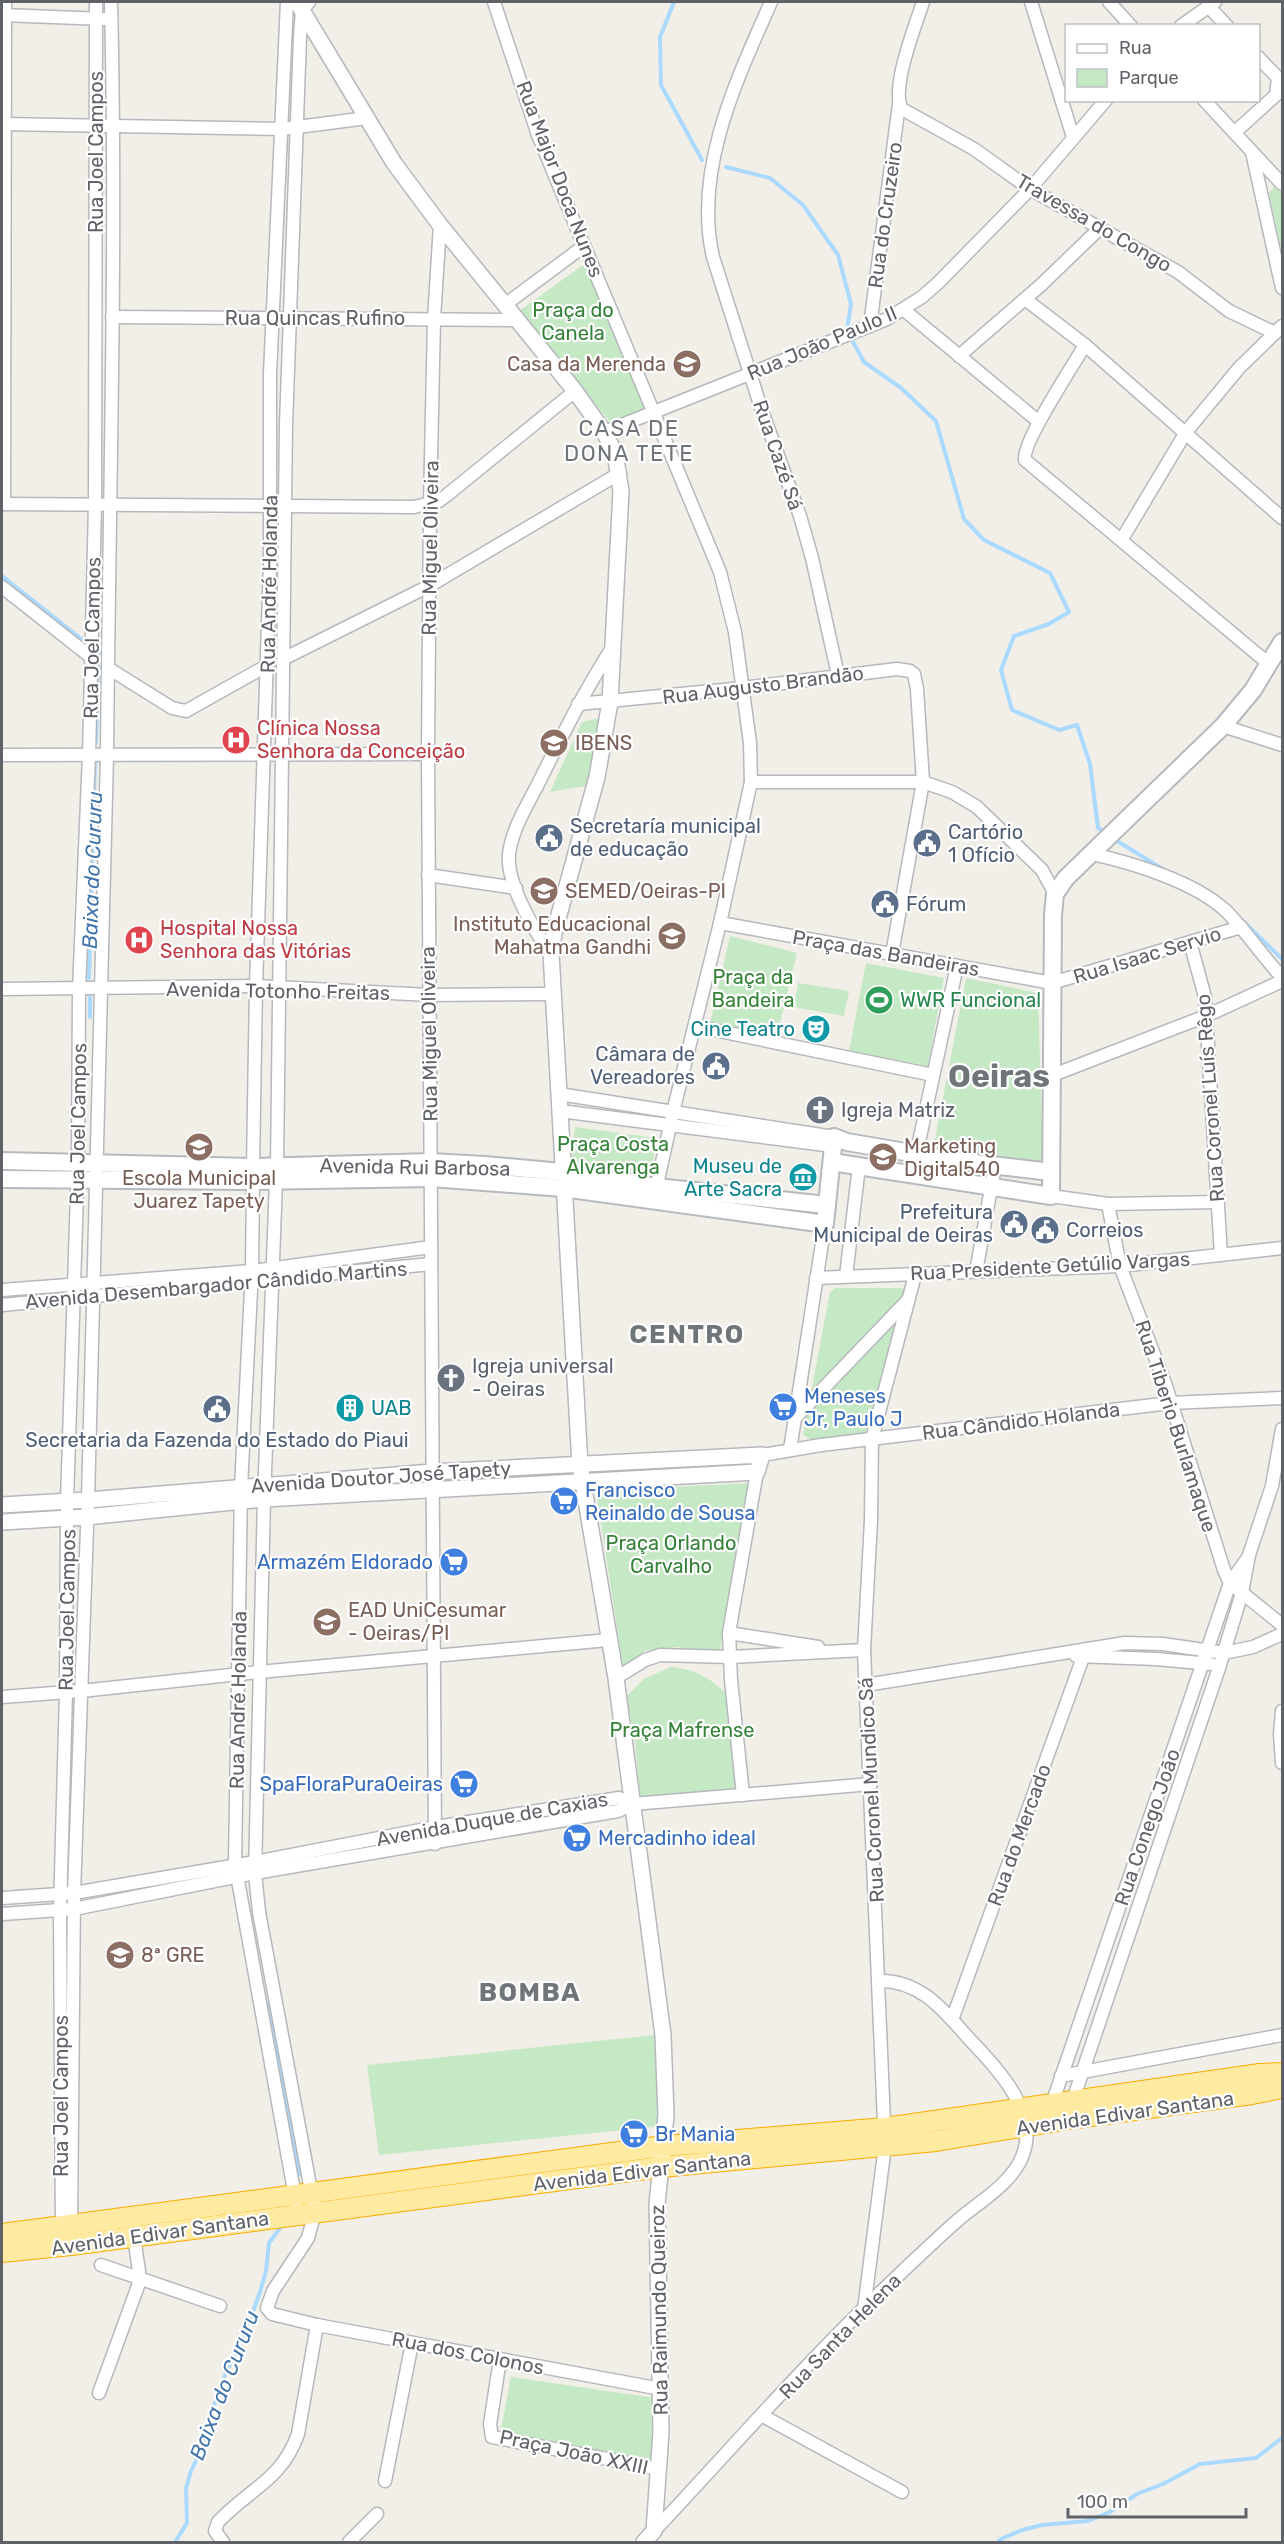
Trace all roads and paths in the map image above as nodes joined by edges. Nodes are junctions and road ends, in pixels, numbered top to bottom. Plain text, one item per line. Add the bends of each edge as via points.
1 (5, 2) edge
2 (96, 2) edge
3 (111, 2) edge
4 (287, 2) edge
5 (494, 2) edge
6 (771, 2) edge
7 (923, 2) edge
8 (1031, 2) edge
9 (1109, 2) edge
10 (303, 4) edge
11 (1211, 4) edge
12 (3, 15) edge
13 (96, 19) junction
14 (111, 19) junction
15 (1129, 24) edge
16 (1184, 24) edge
17 (1226, 24) edge
18 (1260, 59) edge
19 (1104, 102) edge
20 (1206, 102) edge
21 (899, 104) junction
22 (912, 115) joint
23 (367, 118) junction
24 (3, 124) edge
25 (97, 126) junction
26 (111, 127) junction
27 (282, 129) junction
28 (296, 129) junction
29 (1235, 132) junction
30 (1073, 137) junction
31 (1252, 152) junction
32 (1282, 184) edge
33 (1030, 189) junction
34 (440, 225) junction
35 (1099, 229) junction
36 (584, 246) junction
37 (1282, 288) edge
38 (1025, 299) junction
39 (506, 304) junction
40 (904, 310) junction
41 (112, 317) junction
42 (272, 318) junction
43 (289, 318) junction
44 (434, 319) junction
45 (518, 320) junction
46 (866, 327) junction
47 (1279, 330) edge
48 (1085, 345) junction
49 (959, 356) junction
50 (751, 374) junction
51 (575, 391) junction
52 (654, 411) junction
53 (1039, 422) junction
54 (604, 432) junction
55 (1186, 432) junction
56 (620, 473) junction
57 (3, 504) edge
58 (430, 504) junction
59 (95, 505) junction
60 (112, 505) junction
61 (271, 506) junction
62 (285, 506) junction
63 (1282, 518) edge
64 (1122, 539) junction
65 (429, 586) junction
66 (2, 587) edge
67 (91, 635) junction
68 (107, 639) junction
69 (1282, 642) edge
70 (614, 645) junction
71 (91, 657) junction
72 (285, 658) junction
73 (1269, 664) junction
74 (268, 665) junction
75 (108, 668) junction
76 (838, 675) junction
77 (743, 688) junction
78 (610, 702) junction
79 (578, 704) junction
80 (1223, 726) junction
81 (1282, 745) edge
82 (264, 753) junction
83 (283, 753) junction
84 (428, 754) junction
85 (2, 755) edge
86 (89, 755) junction
87 (107, 755) junction
88 (751, 782) junction
89 (923, 782) junction
90 (1095, 850) junction
91 (428, 875) junction
92 (516, 888) junction
93 (1055, 894) junction
94 (720, 923) junction
95 (1241, 927) junction
96 (1190, 942) junction
97 (551, 953) junction
98 (892, 954) junction
99 (957, 966) junction
100 (1282, 979) edge
101 (1052, 983) junction
102 (256, 986) junction
103 (278, 987) junction
104 (2, 989) edge
105 (80, 989) junction
106 (102, 989) junction
107 (554, 993) junction
108 (429, 995) junction
109 (1206, 1016) junction
110 (695, 1026) junction
111 (933, 1075) junction
112 (1053, 1075) junction
113 (560, 1094) junction
114 (560, 1112) junction
115 (673, 1112) junction
116 (670, 1126) junction
117 (836, 1147) junction
118 (916, 1153) junction
119 (2, 1161) edge
120 (86, 1162) junction
121 (859, 1166) junction
122 (995, 1166) junction
123 (431, 1170) junction
124 (1051, 1172) junction
125 (912, 1173) junction
126 (253, 1174) junction
127 (276, 1174) junction
128 (2, 1179) edge
129 (77, 1180) junction
130 (563, 1180) junction
131 (95, 1181) junction
132 (991, 1187) junction
133 (656, 1194) junction
134 (1051, 1196) junction
135 (1218, 1202) junction
136 (1108, 1204) junction
137 (827, 1205) junction
138 (825, 1224) junction
139 (431, 1247) junction
140 (1282, 1248) edge
141 (1221, 1255) junction
142 (431, 1264) junction
143 (1120, 1266) junction
144 (976, 1272) junction
145 (274, 1274) junction
146 (915, 1275) junction
147 (252, 1276) junction
148 (846, 1276) junction
149 (816, 1278) junction
150 (93, 1283) junction
151 (2, 1290) edge
152 (75, 1291) junction
153 (93, 1297) junction
154 (909, 1299) junction
155 (2, 1305) edge
156 (1282, 1398) edge
157 (1170, 1403) junction
158 (795, 1418) junction
159 (1282, 1429) edge
160 (872, 1439) junction
161 (790, 1450) junction
162 (762, 1455) junction
163 (580, 1465) junction
164 (432, 1472) junction
165 (757, 1472) junction
166 (584, 1481) junction
167 (433, 1490) junction
168 (265, 1492) junction
169 (241, 1494) junction
170 (88, 1500) junction
171 (67, 1501) junction
172 (2, 1505) edge
173 (86, 1516) junction
174 (68, 1518) junction
175 (2, 1522) edge
176 (1250, 1555) junction
177 (1230, 1583) junction
178 (1242, 1593) junction
179 (1282, 1625) edge
180 (729, 1633) junction
181 (1282, 1634) edge
182 (608, 1640) junction
183 (864, 1650) junction
184 (843, 1651) junction
185 (1084, 1653) junction
186 (730, 1657) junction
187 (1205, 1657) junction
188 (432, 1658) junction
189 (1222, 1659) junction
190 (259, 1672) junction
191 (238, 1676) junction
192 (616, 1678) junction
193 (866, 1685) junction
194 (81, 1691) junction
195 (66, 1692) junction
196 (2, 1697) edge
197 (1282, 1711) edge
198 (1282, 1763) edge
199 (871, 1784) junction
200 (743, 1795) junction
201 (633, 1804) junction
202 (436, 1827) junction
203 (435, 1844) junction
204 (255, 1868) junction
205 (236, 1871) junction
206 (1130, 1876) junction
207 (1147, 1881) junction
208 (74, 1893) junction
209 (61, 1895) junction
210 (2, 1898) edge
211 (74, 1909) junction
212 (60, 1911) junction
213 (2, 1914) edge
214 (879, 1981) junction
215 (952, 2020) junction
216 (1282, 2035) edge
217 (1282, 2073) edge
218 (1081, 2074) junction
219 (1061, 2076) junction
220 (1282, 2088) edge
221 (1052, 2104) junction
222 (1071, 2110) junction
223 (1023, 2119) junction
224 (885, 2137) junction
225 (664, 2146) junction
226 (661, 2167) junction
227 (305, 2204) junction
228 (66, 2226) junction
229 (2, 2234) edge
230 (134, 2237) junction
231 (67, 2246) junction
232 (2, 2252) edge
233 (101, 2265) dead end
234 (138, 2279) junction
235 (220, 2306) dead end
236 (864, 2309) junction
237 (317, 2325) junction
238 (412, 2343) junction
239 (500, 2359) junction
240 (661, 2389) junction
241 (99, 2393) dead end
242 (763, 2416) junction
243 (659, 2469) junction
244 (385, 2481) dead end
245 (902, 2492) dead end
246 (377, 2514) dead end
247 (649, 2537) edge
248 (223, 2542) edge
249 (349, 2542) edge

1 - 12 street
2 - 13 street, Rua Joel Campos
3 - 14 street, Rua Joel Campos
4 - 27 street, Rua André Holanda
5 - 36 street, Rua Major Doca Nunes via 538,135
6 - 50 street, Rua Cazé Sá via 728,101 708,201 708,236 713,257
7 - 21 street, Rua do Cruzeiro via 901,78
8 - 30 street
9 - 15 street
10 - 23 street, Rua Raimundo Queiroz
10 - 28 street, Rua André Holanda
11 - 16 street
11 - 17 street
12 - 13 street
12 - 24 street
13 - 14 street
13 - 25 street, Rua Joel Campos
14 - 26 street, Rua Joel Campos
18 - 29 street via 1278,78 1276,95
19 - 30 street, Rua João Paulo II
20 - 29 street
21 - 22 street, Rua do Cruzeiro
21 - 46 street, Rua do Cruzeiro
22 - 33 street, Travessa do Congo via 974,149
23 - 28 street
23 - 34 street, Rua Raimundo Queiroz via 394,163
24 - 25 street
24 - 57 street
25 - 26 street
25 - 59 street, Rua Joel Campos
26 - 27 street
26 - 41 street, Rua Joel Campos
27 - 28 street
27 - 42 street, Rua André Holanda
28 - 43 street, Rua André Holanda
29 - 31 street
30 - 33 street, Rua João Paulo II
31 - 32 street
31 - 37 street
33 - 35 street, Travessa do Congo
33 - 40 street, Rua João Paulo II via 939,282
34 - 39 street, Rua Raimundo Queiroz
34 - 44 street, Rua Miguel Oliveira
35 - 38 street
35 - 47 street, Travessa do Congo via 1178,272 1229,311
36 - 39 street
36 - 52 street, Rua Major Doca Nunes
38 - 48 street
38 - 49 street
39 - 45 street, Rua Raimundo Queiroz
40 - 46 street, Rua João Paulo II
40 - 49 street
41 - 42 street, Rua Quincas Rufino
41 - 60 street, Rua Joel Campos
42 - 43 street, Rua Quincas Rufino
42 - 61 street, Rua André Holanda
43 - 44 street, Rua Quincas Rufino
43 - 62 street, Rua André Holanda
44 - 45 street, Rua Quincas Rufino
44 - 58 street, Rua Miguel Oliveira
45 - 51 street, Rua Raimundo Queiroz
46 - 50 street, Rua João Paulo II
47 - 55 street via 1239,368
48 - 53 street
48 - 55 street
49 - 53 street
50 - 52 street, Rua João Paulo II
50 - 76 street, Rua Cazé Sá via 812,558
51 - 54 street, Rua Raimundo Queiroz
51 - 58 street via 447,495
52 - 54 street, Rua João Paulo II
52 - 77 street, Rua Major Doca Nunes via 720,572
53 - 64 street via 1026,448 1025,460
54 - 56 street, Rua Raimundo Queiroz
55 - 63 street
55 - 64 street
56 - 65 street
56 - 70 street, Rua Raimundo Queiroz
57 - 59 street
58 - 62 street via 398,508
58 - 65 street, Rua Miguel Oliveira
59 - 60 street
59 - 67 street, Rua Joel Campos
60 - 61 street
60 - 68 street, Rua Joel Campos
61 - 62 street
61 - 74 street, Rua André Holanda
62 - 72 street, Rua André Holanda
64 - 73 street
65 - 72 street
65 - 84 street, Rua Miguel Oliveira
66 - 71 street
67 - 68 street
67 - 71 street, Rua Joel Campos
68 - 75 street, Rua Joel Campos
69 - 73 main road
70 - 78 street, Rua Raimundo Queiroz
70 - 79 street
71 - 86 street, Rua Joel Campos
72 - 83 street, Rua André Holanda
73 - 80 main road
74 - 75 street via 186,711 172,708
74 - 82 street, Rua André Holanda
75 - 87 street, Rua Joel Campos
76 - 77 street, Rua Augusto Brandão
76 - 89 street, Rua Augusto Brandão via 897,669 914,674
77 - 78 street, Rua Augusto Brandão
77 - 88 street, Rua Major Doca Nunes
78 - 79 street, Rua Augusto Brandão
78 - 97 street, Rua Raimundo Queiroz via 597,777
79 - 92 street via 513,837 509,869
80 - 81 street
80 - 90 main road
82 - 83 street
82 - 87 street
82 - 102 street, Rua André Holanda
83 - 84 street
83 - 103 street, Rua André Holanda
84 - 91 street, Rua Miguel Oliveira
85 - 86 street
86 - 87 street
86 - 105 street, Rua Joel Campos
87 - 106 street, Rua Joel Campos
88 - 89 street
88 - 94 street, Rua Major Doca Nunes
89 - 93 street via 952,792 977,807 1041,870
89 - 98 street
90 - 93 main road
90 - 95 street via 1181,884 1224,909
91 - 92 street
91 - 108 street, Rua Miguel Oliveira
92 - 97 street via 526,916
93 - 101 main road
94 - 98 street, Praça das Bandeiras
94 - 110 street, Rua Major Doca Nunes
95 - 96 street, Rua Isaac Servio
95 - 100 street
96 - 101 street, Rua Isaac Servio
96 - 109 street, Rua Coronel Luís Rêgo
97 - 107 street, Rua Raimundo Queiroz
98 - 99 street, Praça das Bandeiras
99 - 101 street, Praça das Bandeiras
99 - 111 street
100 - 109 street
101 - 112 main road
102 - 103 street, Avenida Totonho Freitas
102 - 106 street, Avenida Totonho Freitas
102 - 126 street, Rua André Holanda
103 - 108 street, Avenida Totonho Freitas
103 - 127 street, Rua André Holanda
104 - 105 street, Avenida Totonho Freitas
105 - 106 street, Avenida Totonho Freitas
105 - 120 street, Rua Joel Campos
106 - 120 street, Rua Joel Campos
107 - 108 street, Avenida Totonho Freitas
107 - 113 street, Rua Raimundo Queiroz
108 - 123 street, Rua Miguel Oliveira
109 - 112 street
109 - 135 street, Rua Coronel Luís Rêgo
110 - 111 street
110 - 115 street, Rua Major Doca Nunes
111 - 118 street
112 - 124 main road
113 - 114 street, Rua Raimundo Queiroz
113 - 115 street
114 - 116 street
114 - 130 street, Rua Raimundo Queiroz
115 - 116 street, Rua Major Doca Nunes
115 - 117 street
116 - 117 street
116 - 133 street, Rua Major Doca Nunes
117 - 118 main road
117 - 121 main road
117 - 137 main road
118 - 122 main road
118 - 125 street
119 - 120 main road, Avenida Rui Barbosa
120 - 126 main road, Avenida Rui Barbosa
120 - 129 street, Rua Joel Campos
120 - 131 street, Rua Joel Campos
121 - 125 main road
121 - 148 street
122 - 124 main road
122 - 132 street
123 - 127 main road, Avenida Rui Barbosa
123 - 130 main road, Avenida Rui Barbosa
123 - 139 street, Rua Miguel Oliveira
124 - 134 main road
125 - 132 main road
126 - 127 main road, Avenida Rui Barbosa
126 - 131 main road, Avenida Rui Barbosa
126 - 147 street, Rua André Holanda
127 - 145 street, Rua André Holanda
128 - 129 main road, Avenida Rui Barbosa
129 - 131 main road, Avenida Rui Barbosa
129 - 152 street, Rua Joel Campos
130 - 133 main road, Avenida Rui Barbosa
130 - 163 street, Rua Raimundo Queiroz
131 - 150 street, Rua Joel Campos
132 - 134 main road
132 - 144 street
133 - 137 main road, Avenida Rui Barbosa
133 - 138 main road, Avenida Rui Barbosa
134 - 136 street
135 - 136 street
135 - 141 street, Rua Coronel Luís Rêgo
136 - 143 street, Rua Tiberio Burlamaque
137 - 138 main road
138 - 149 street
139 - 142 street, Rua Miguel Oliveira
139 - 145 street, Avenida Desembargador Cândido Martins
140 - 141 street, Rua Presidente Getúlio Vargas
141 - 143 street, Rua Presidente Getúlio Vargas
142 - 145 street, Avenida Desembargador Cândido Martins
142 - 164 street, Rua Miguel Oliveira
143 - 144 street, Rua Presidente Getúlio Vargas
143 - 157 street, Rua Tiberio Burlamaque
144 - 146 street, Rua Presidente Getúlio Vargas
145 - 147 street, Avenida Desembargador Cândido Martins
145 - 168 street, Rua André Holanda
146 - 148 street, Rua Presidente Getúlio Vargas
146 - 154 street, Rua Coronel Mundico Sá
147 - 150 street, Avenida Desembargador Cândido Martins
147 - 153 street, Avenida Desembargador Cândido Martins
147 - 169 street, Rua André Holanda
148 - 149 street, Rua Presidente Getúlio Vargas
149 - 158 street
150 - 152 street, Avenida Desembargador Cândido Martins
150 - 153 street, Rua Joel Campos
151 - 152 street, Avenida Desembargador Cândido Martins
152 - 153 street, Avenida Desembargador Cândido Martins
152 - 155 street, Avenida Desembargador Cândido Martins
152 - 171 street, Rua Joel Campos
153 - 170 street, Rua Joel Campos
154 - 158 street
154 - 160 street, Rua Coronel Mundico Sá
156 - 157 street, Rua Cândido Holanda
157 - 160 street, Rua Cândido Holanda
157 - 177 street, Rua Tiberio Burlamaque
158 - 161 street
159 - 176 street, Rua Conego João via 1272,1486
160 - 161 street, Rua Cândido Holanda
160 - 183 street, Rua Coronel Mundico Sá
161 - 162 street, Rua Cândido Holanda
162 - 163 street, Avenida Doutor José Tapety
162 - 165 street
163 - 164 street, Avenida Doutor José Tapety
163 - 166 street, Rua Raimundo Queiroz
164 - 167 street, Rua Miguel Oliveira
164 - 168 street, Avenida Doutor José Tapety
165 - 166 street, Avenida Doutor José Tapety
165 - 180 street
166 - 167 street, Avenida Doutor José Tapety
166 - 182 street, Rua Raimundo Queiroz
167 - 168 street, Avenida Doutor José Tapety
167 - 188 street, Rua Miguel Oliveira
168 - 169 street, Avenida Doutor José Tapety
168 - 190 street, Rua André Holanda
169 - 170 street, Avenida Doutor José Tapety
169 - 173 street, Avenida Doutor José Tapety
169 - 191 street, Rua André Holanda
170 - 171 street, Avenida Doutor José Tapety
170 - 173 street, Rua Joel Campos
171 - 172 street, Avenida Doutor José Tapety
171 - 174 street, Rua Joel Campos
173 - 174 street, Avenida Doutor José Tapety
173 - 194 street, Rua Joel Campos
174 - 175 street, Avenida Doutor José Tapety
174 - 195 street, Rua Joel Campos
176 - 177 street, Rua Conego João
176 - 178 street, Rua Conego João
177 - 178 street
177 - 187 street, Rua Conego João
178 - 179 street
178 - 189 street, Rua Conego João
180 - 184 street
180 - 186 street
181 - 189 street
182 - 188 street
182 - 192 street, Rua Raimundo Queiroz
183 - 184 street
183 - 193 street, Rua Coronel Mundico Sá
184 - 186 street
185 - 187 street via 1136,1642
185 - 193 street
185 - 215 street, Rua do Mercado
186 - 192 street via 660,1655
186 - 200 street
187 - 189 street
187 - 206 street, Rua Conego João
188 - 190 street
188 - 202 street, Rua Miguel Oliveira
189 - 207 street, Rua Conego João
190 - 191 street
190 - 204 street, Rua André Holanda
191 - 194 street
191 - 205 street, Rua André Holanda
192 - 201 street, Rua Raimundo Queiroz
193 - 199 street, Rua Coronel Mundico Sá
194 - 195 street
194 - 208 street, Rua Joel Campos
195 - 196 street
195 - 209 street, Rua Joel Campos
197 - 198 street
199 - 200 street
199 - 214 street, Rua Coronel Mundico Sá
200 - 201 street
201 - 202 street, Avenida Duque de Caxias via 619,1798
201 - 203 street, Avenida Duque de Caxias via 618,1811
201 - 225 street, Rua Raimundo Queiroz via 663,2035
202 - 203 street, Rua Miguel Oliveira
202 - 204 street, Avenida Duque de Caxias
203 - 204 street, Avenida Duque de Caxias
204 - 205 street, Avenida Duque de Caxias
204 - 227 street, Rua André Holanda
205 - 208 street, Avenida Duque de Caxias
205 - 211 street, Avenida Duque de Caxias
205 - 227 street, Rua André Holanda
206 - 207 street
206 - 219 street, Rua Conego João
207 - 218 street, Rua Conego João
208 - 209 street, Avenida Duque de Caxias
208 - 211 street, Rua Joel Campos
209 - 210 street, Avenida Duque de Caxias
209 - 212 street, Rua Joel Campos
211 - 212 street, Avenida Duque de Caxias
211 - 228 street, Rua Joel Campos
212 - 213 street, Avenida Duque de Caxias
212 - 228 street, Rua Joel Campos
214 - 215 street via 915,1988 928,1995
214 - 224 street, Rua Coronel Mundico Sá
215 - 223 street via 1013,2091
216 - 218 street
217 - 222 highway, Avenida Edivar Santana
218 - 219 street
218 - 222 street, Rua Conego João
219 - 221 street, Rua Conego João
220 - 222 highway, Avenida Edivar Santana
221 - 222 highway, Avenida Edivar Santana
221 - 223 highway, Avenida Edivar Santana
222 - 223 highway, Avenida Edivar Santana
223 - 224 highway, Avenida Edivar Santana
223 - 236 street, Rua Santa Helena via 1026,2143 1015,2169
224 - 225 highway, Avenida Edivar Santana
224 - 226 highway, Avenida Edivar Santana
224 - 236 street, Rua Coronel Mundico Sá
225 - 226 street, Rua Raimundo Queiroz
225 - 227 highway, Avenida Edivar Santana
226 - 227 highway, Avenida Edivar Santana
226 - 240 street, Rua Raimundo Queiroz via 657,2204
227 - 228 highway, Avenida Edivar Santana
227 - 230 highway, Avenida Edivar Santana
227 - 237 street, Rua dos Colonos via 310,2232 269,2298 267,2308 276,2315
228 - 229 highway, Avenida Edivar Santana
228 - 231 street, Rua Joel Campos
230 - 231 highway, Avenida Edivar Santana
230 - 234 street
231 - 232 highway, Avenida Edivar Santana
233 - 234 street
234 - 235 street
234 - 241 street
236 - 242 street, Rua Santa Helena
237 - 238 street, Rua dos Colonos
237 - 248 street via 293,2449 280,2469 218,2522 215,2531
238 - 239 street, Rua dos Colonos
238 - 244 street
239 - 240 street, Rua dos Colonos
239 - 243 street, Praça João XXIII via 490,2434
240 - 243 street, Rua Raimundo Queiroz
242 - 245 street
242 - 247 street, Rua Santa Helena
243 - 247 street, Rua Raimundo Queiroz
246 - 249 street

